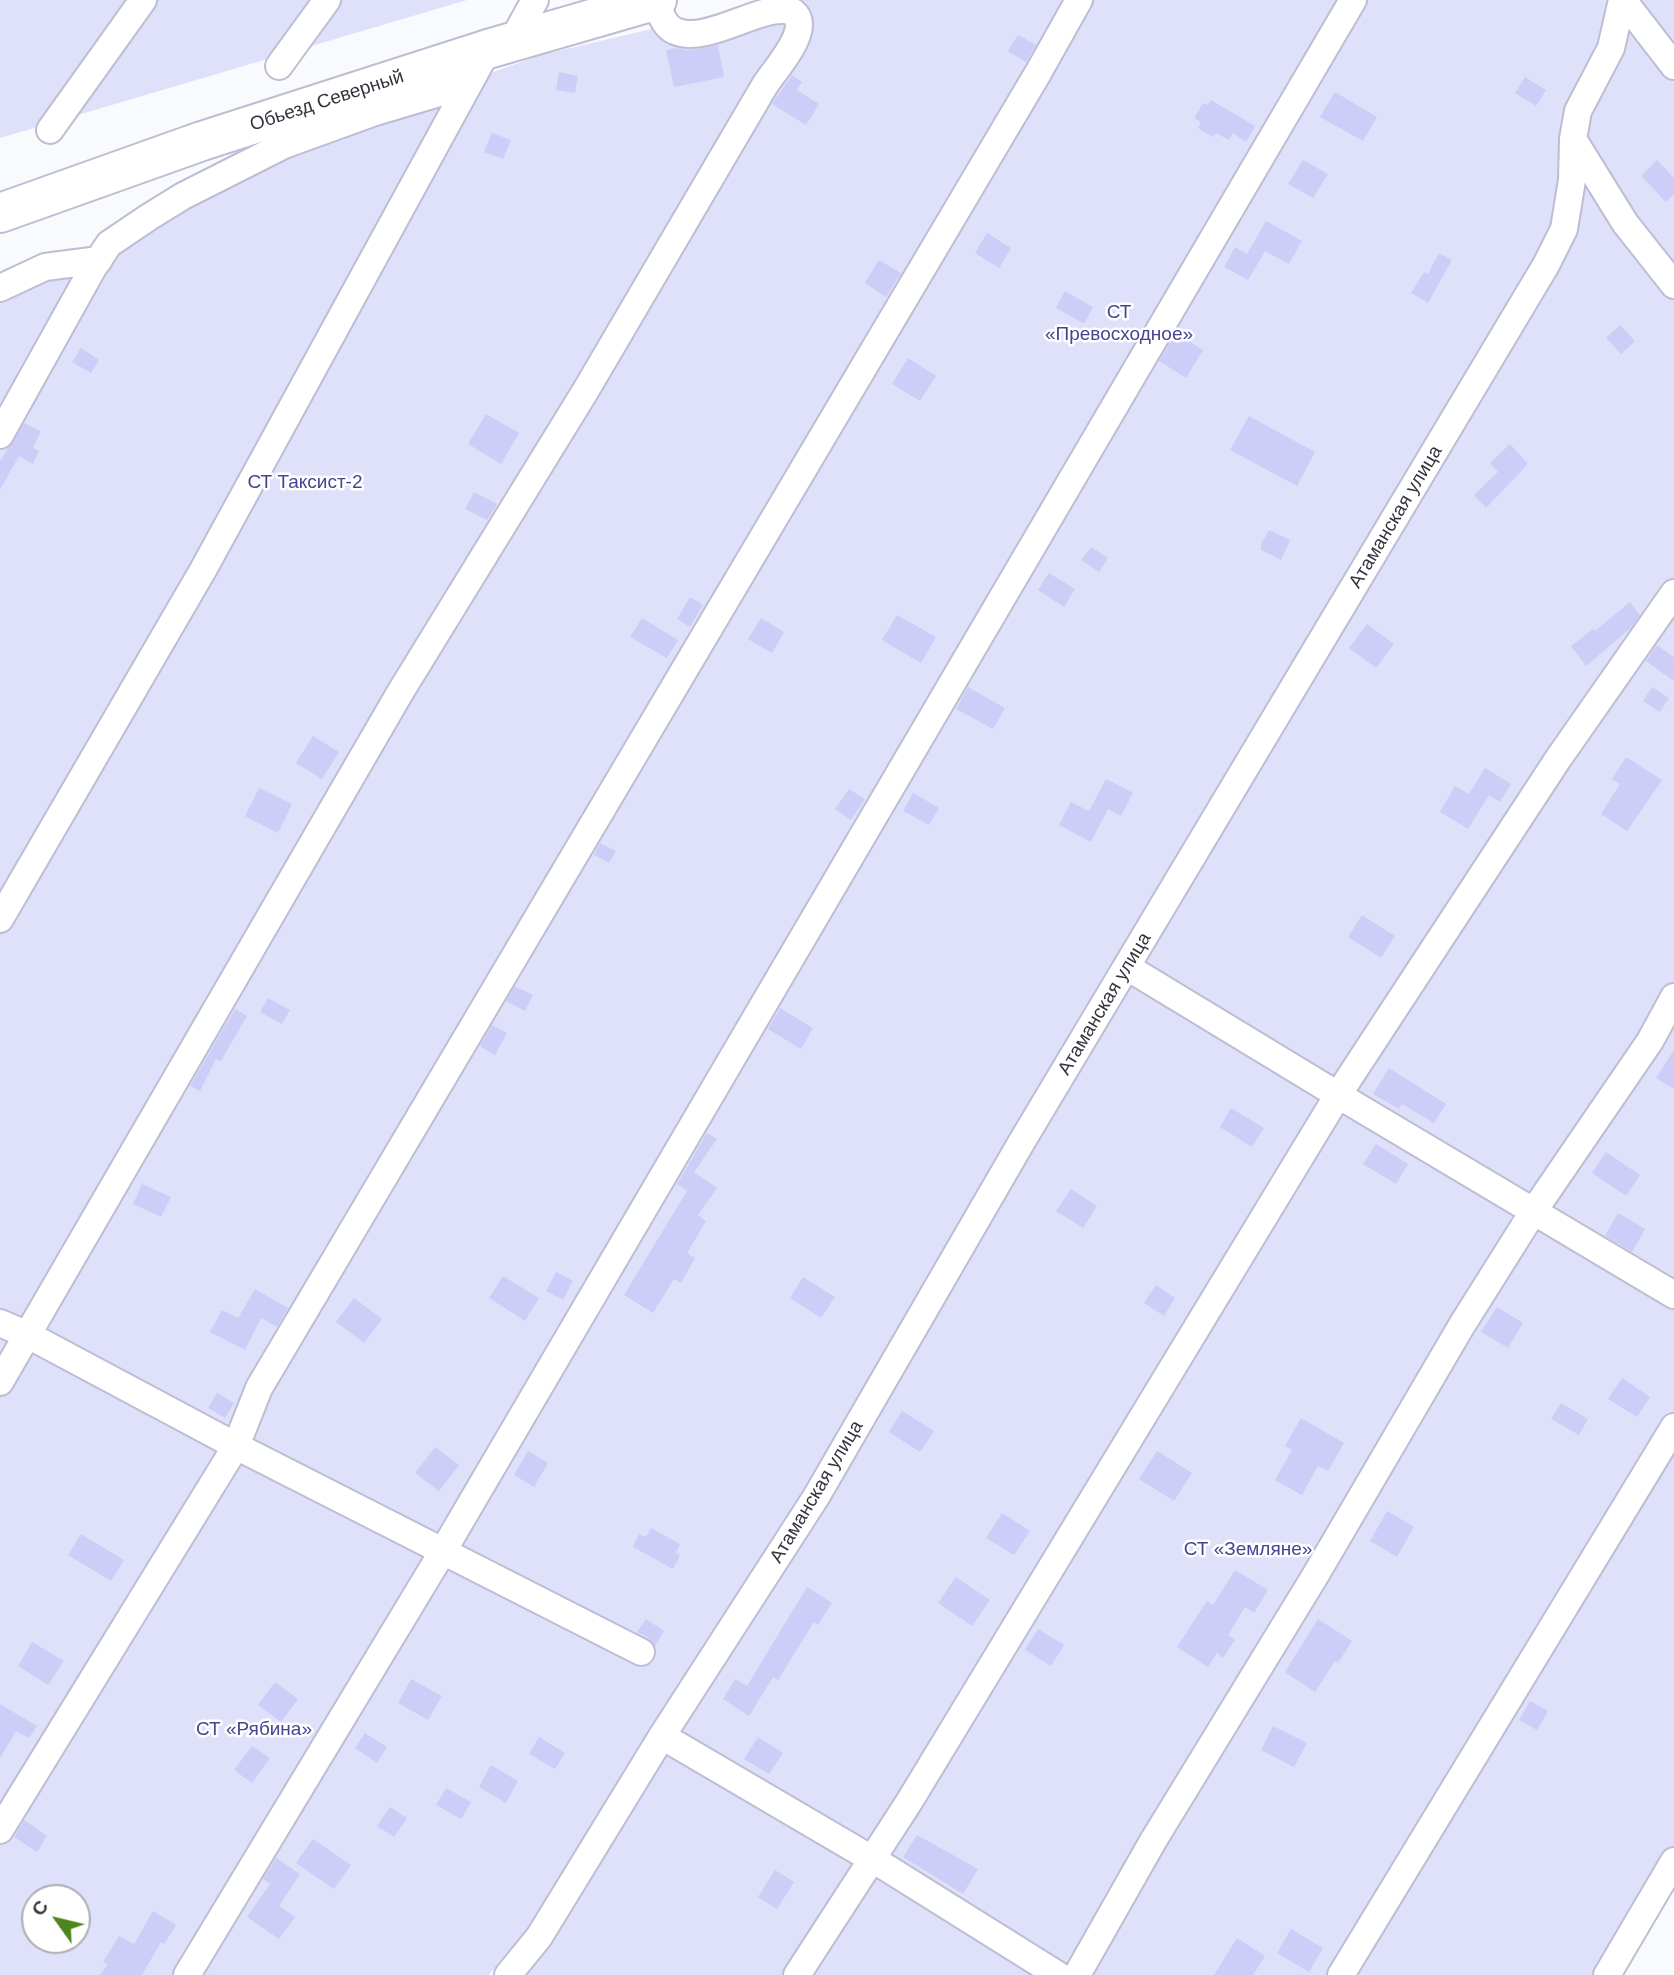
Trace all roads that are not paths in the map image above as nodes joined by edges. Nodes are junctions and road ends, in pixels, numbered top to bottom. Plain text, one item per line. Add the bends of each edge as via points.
1 (143, 0) edge
2 (327, 0) edge
3 (535, 0) edge
4 (656, 0) edge
5 (1079, 0) edge
6 (1353, 0) edge
7 (1622, 0) edge
8 (500, 46) junction
9 (279, 66) dead end
10 (1674, 66) edge
11 (469, 84) junction
12 (50, 130) dead end
13 (1573, 139) junction
14 (0, 213) edge
15 (99, 260) junction
16 (1674, 285) edge
17 (0, 288) edge
18 (0, 435) edge
19 (1674, 593) edge
20 (0, 919) edge
21 (1127, 967) junction
22 (1674, 997) edge
23 (1338, 1095) junction
24 (1533, 1212) junction
25 (1674, 1295) edge
26 (0, 1323) edge
27 (28, 1335) junction
28 (0, 1382) edge
29 (1674, 1427) edge
30 (236, 1446) junction
31 (443, 1551) junction
32 (640, 1652) dead end
33 (662, 1737) junction
34 (0, 1830) edge
35 (1674, 1861) edge
36 (187, 1975) edge
37 (509, 1975) edge
38 (797, 1975) edge
39 (1058, 1975) edge
40 (1077, 1975) edge
41 (1341, 1975) edge
42 (1606, 1975) edge

1 - 12 street
2 - 9 street
3 - 8 street
4 - 8 highway, Обьезд Северный
4 - 27 street via 666,25 676,32 700,32 782,5 792,10 801,27 401,691
5 - 30 street via 266,1376
6 - 31 street
7 - 10 street
7 - 13 street, Атаманская улица via 1611,48 1578,111
8 - 11 street
8 - 14 highway, Обьезд Северный via 202,141
11 - 15 street via 284,145 149,217 109,244
11 - 20 street via 203,570
13 - 16 street via 1625,223
13 - 21 street, Атаманская улица via 1564,229 1546,265
15 - 17 street via 45,267
15 - 18 street
19 - 23 street via 1558,759
21 - 23 street
21 - 33 street, Атаманская улица via 816,1497
22 - 24 street via 1650,1041
23 - 24 street
23 - 38 street via 909,1802
24 - 25 street
24 - 40 street via 1153,1841
26 - 27 street
27 - 28 street
27 - 30 street
29 - 41 street
30 - 31 street
30 - 34 street
31 - 32 street
31 - 36 street
33 - 37 street, Атаманская улица via 539,1937
33 - 39 street via 887,1868
35 - 42 street

